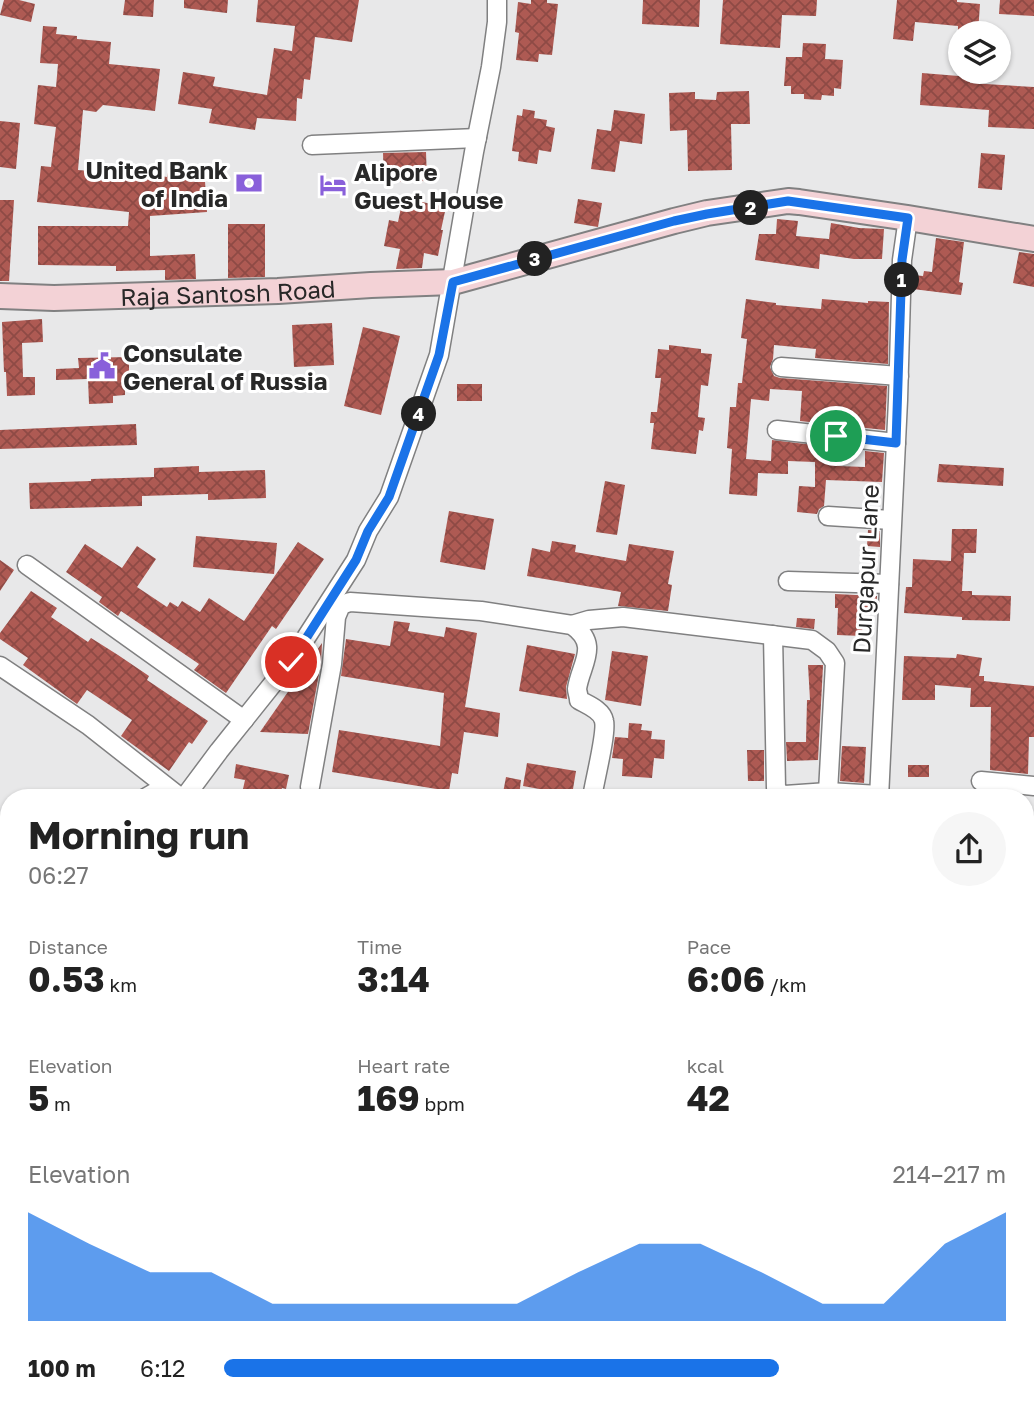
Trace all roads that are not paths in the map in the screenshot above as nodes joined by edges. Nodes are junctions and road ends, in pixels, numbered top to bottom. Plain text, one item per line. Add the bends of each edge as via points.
1 (497, 0) edge
2 (477, 138) junction
3 (312, 145) dead end
4 (908, 218) junction
5 (1034, 239) edge
6 (453, 282) junction
7 (0, 296) edge
8 (780, 366) dead end
9 (899, 376) junction
10 (777, 430) dead end
11 (896, 443) junction
12 (828, 516) dead end
13 (891, 520) junction
14 (27, 565) dead end
15 (788, 581) dead end
16 (889, 584) junction
17 (572, 625) junction
18 (773, 635) junction
19 (0, 666) edge
20 (244, 720) junction
21 (981, 780) dead end
22 (1034, 786) edge
23 (310, 787) dead end
24 (170, 789) edge
25 (188, 789) edge
26 (594, 789) edge
27 (777, 789) edge
28 (828, 789) edge
29 (879, 789) edge

1 - 2 street via 491,67
2 - 3 street
2 - 6 street
4 - 5 main road, Raja Santosh Road
4 - 6 main road, Raja Santosh Road via 788,201 674,221
4 - 9 street, Durgapur Lane via 902,260
6 - 7 main road, Raja Santosh Road via 54,298
6 - 20 street via 439,355 389,497 356,560 291,662
8 - 9 street
9 - 11 street, Durgapur Lane
10 - 11 street
11 - 13 street, Durgapur Lane
12 - 13 street
13 - 16 street, Durgapur Lane
14 - 20 street
15 - 16 street
16 - 29 street, Durgapur Lane
17 - 18 street via 623,617
17 - 23 street via 481,611 341,605
17 - 26 street via 586,645 579,700 604,720
18 - 27 street
18 - 28 street via 812,640 835,663
19 - 24 street via 88,725
20 - 25 street
21 - 22 street

